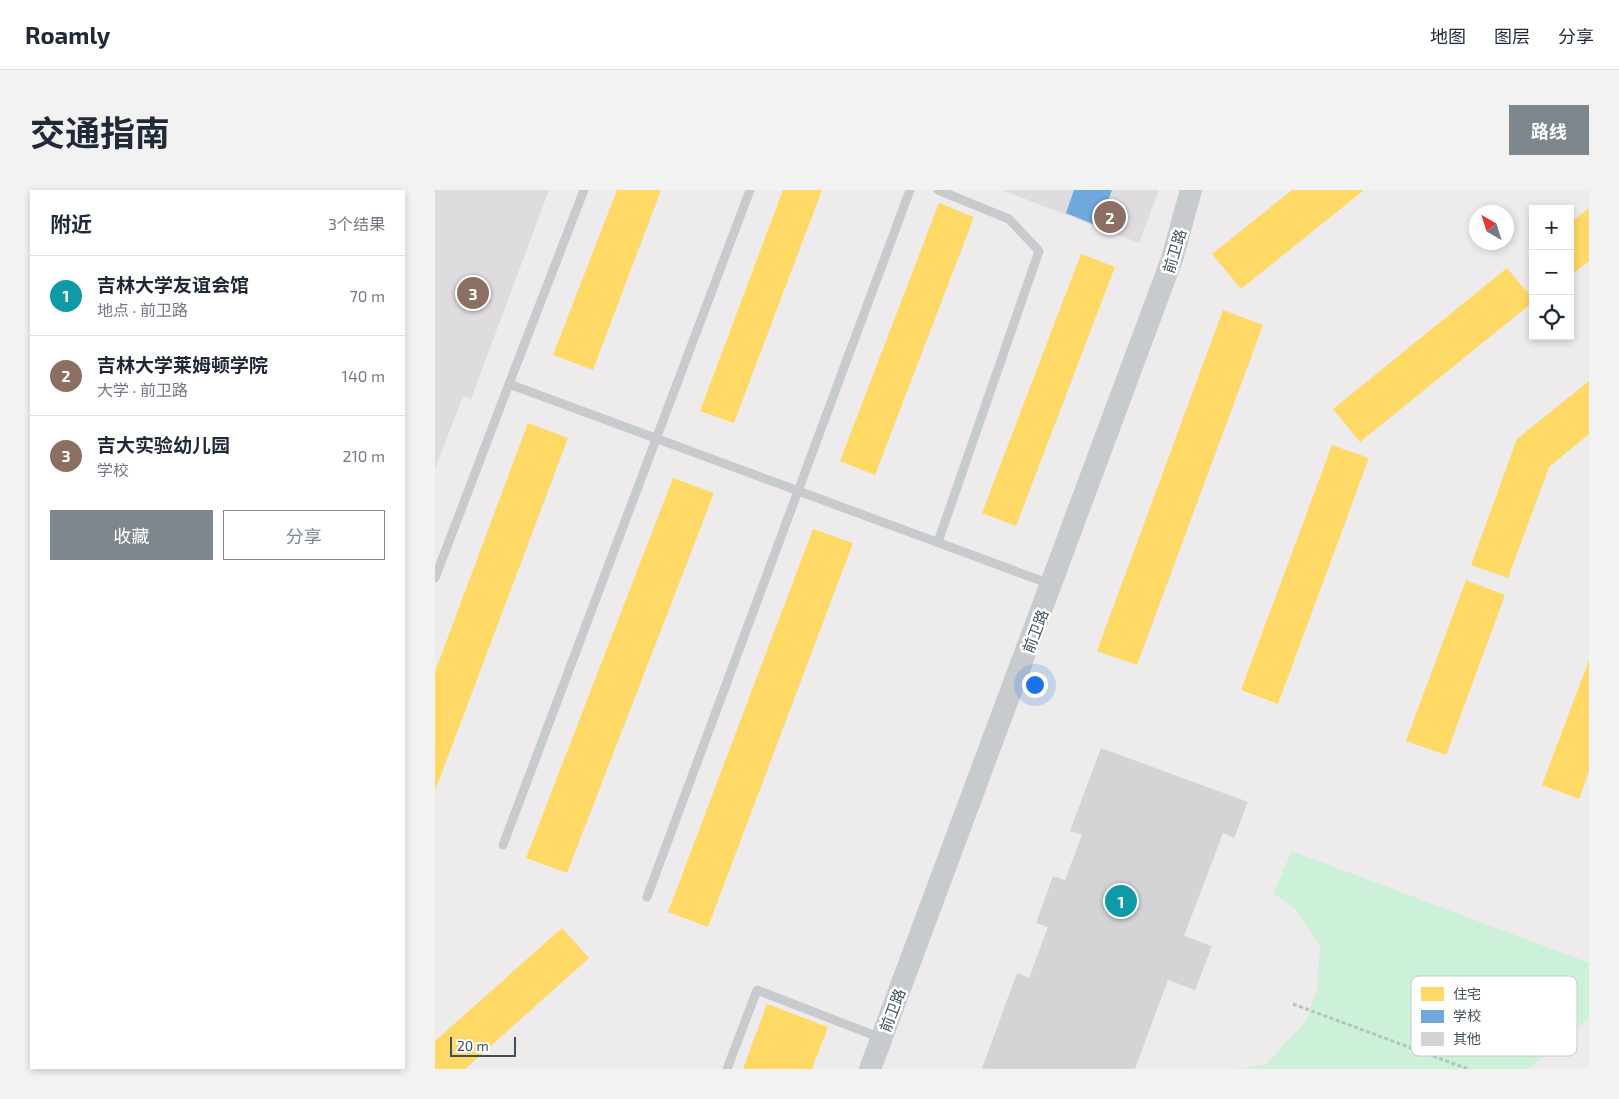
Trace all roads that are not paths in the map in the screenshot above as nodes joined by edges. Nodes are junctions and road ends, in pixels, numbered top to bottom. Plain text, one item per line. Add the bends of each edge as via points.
1 (584, 190) edge
2 (750, 190) edge
3 (910, 190) edge
4 (938, 190) edge
5 (1191, 190) edge
6 (509, 384) junction
7 (656, 438) junction
8 (798, 491) junction
9 (938, 542) junction
10 (435, 575) edge
11 (1052, 585) junction
12 (503, 845) dead end
13 (647, 897) dead end
14 (881, 1038) junction
15 (727, 1069) edge
16 (870, 1069) edge

1 - 6 lane
2 - 7 lane
3 - 8 lane
4 - 9 lane via 1009,219 1039,250
5 - 11 street, 前卫路 via 1172,260
6 - 7 lane
6 - 10 lane
7 - 8 lane
7 - 12 lane
8 - 9 lane
8 - 13 lane
9 - 11 lane
11 - 14 street, 前卫路
14 - 15 lane via 757,990
14 - 16 street, 前卫路

